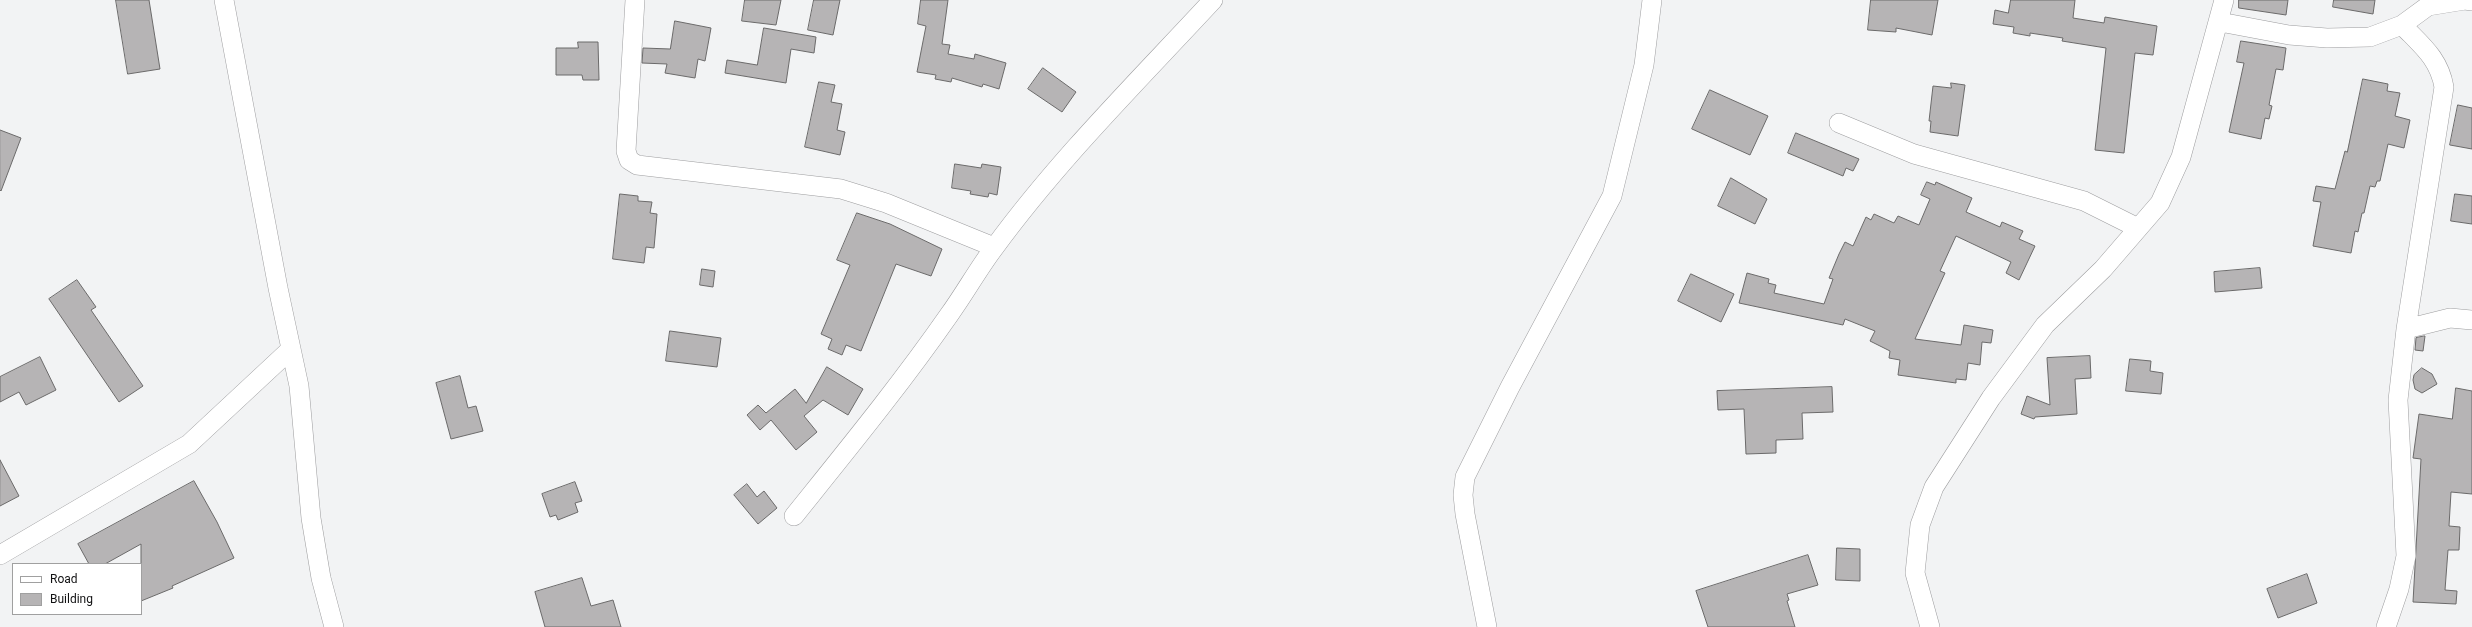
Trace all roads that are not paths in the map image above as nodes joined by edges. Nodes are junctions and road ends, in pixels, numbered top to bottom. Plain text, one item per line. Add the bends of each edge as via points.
1 (224, 0) edge
2 (635, 0) edge
3 (1213, 0) edge
4 (1652, 0) edge
5 (2224, 0) edge
6 (2472, 1) edge
7 (2220, 22) junction
8 (2402, 25) junction
9 (1839, 123) dead end
10 (2138, 228) junction
11 (994, 247) junction
12 (2472, 320) edge
13 (2406, 329) junction
14 (291, 349) junction
15 (794, 516) dead end
16 (0, 555) edge
17 (334, 627) edge
18 (1487, 627) edge
19 (1930, 627) edge
20 (2386, 627) edge

1 - 14 street
2 - 11 street via 626,151 629,160 637,165 841,189 886,203
3 - 11 street via 1164,49 1088,134
4 - 18 street via 1642,72 1612,196 1510,387 1466,477 1463,495 1465,514
5 - 7 street
6 - 8 street via 2428,6
7 - 8 street via 2289,36 2327,38 2370,37
7 - 10 street via 2181,157 2160,203
8 - 13 street via 2434,59 2441,70 2444,87
9 - 10 street via 1914,154 2084,201
10 - 19 street via 2103,269 2045,325 1991,398 1934,487 1920,525 1914,573
11 - 15 street via 949,315 861,433
12 - 13 street via 2450,318
13 - 20 street via 2398,400 2406,556 2399,589
14 - 16 street via 189,444
14 - 17 street via 299,386 311,518 321,578

